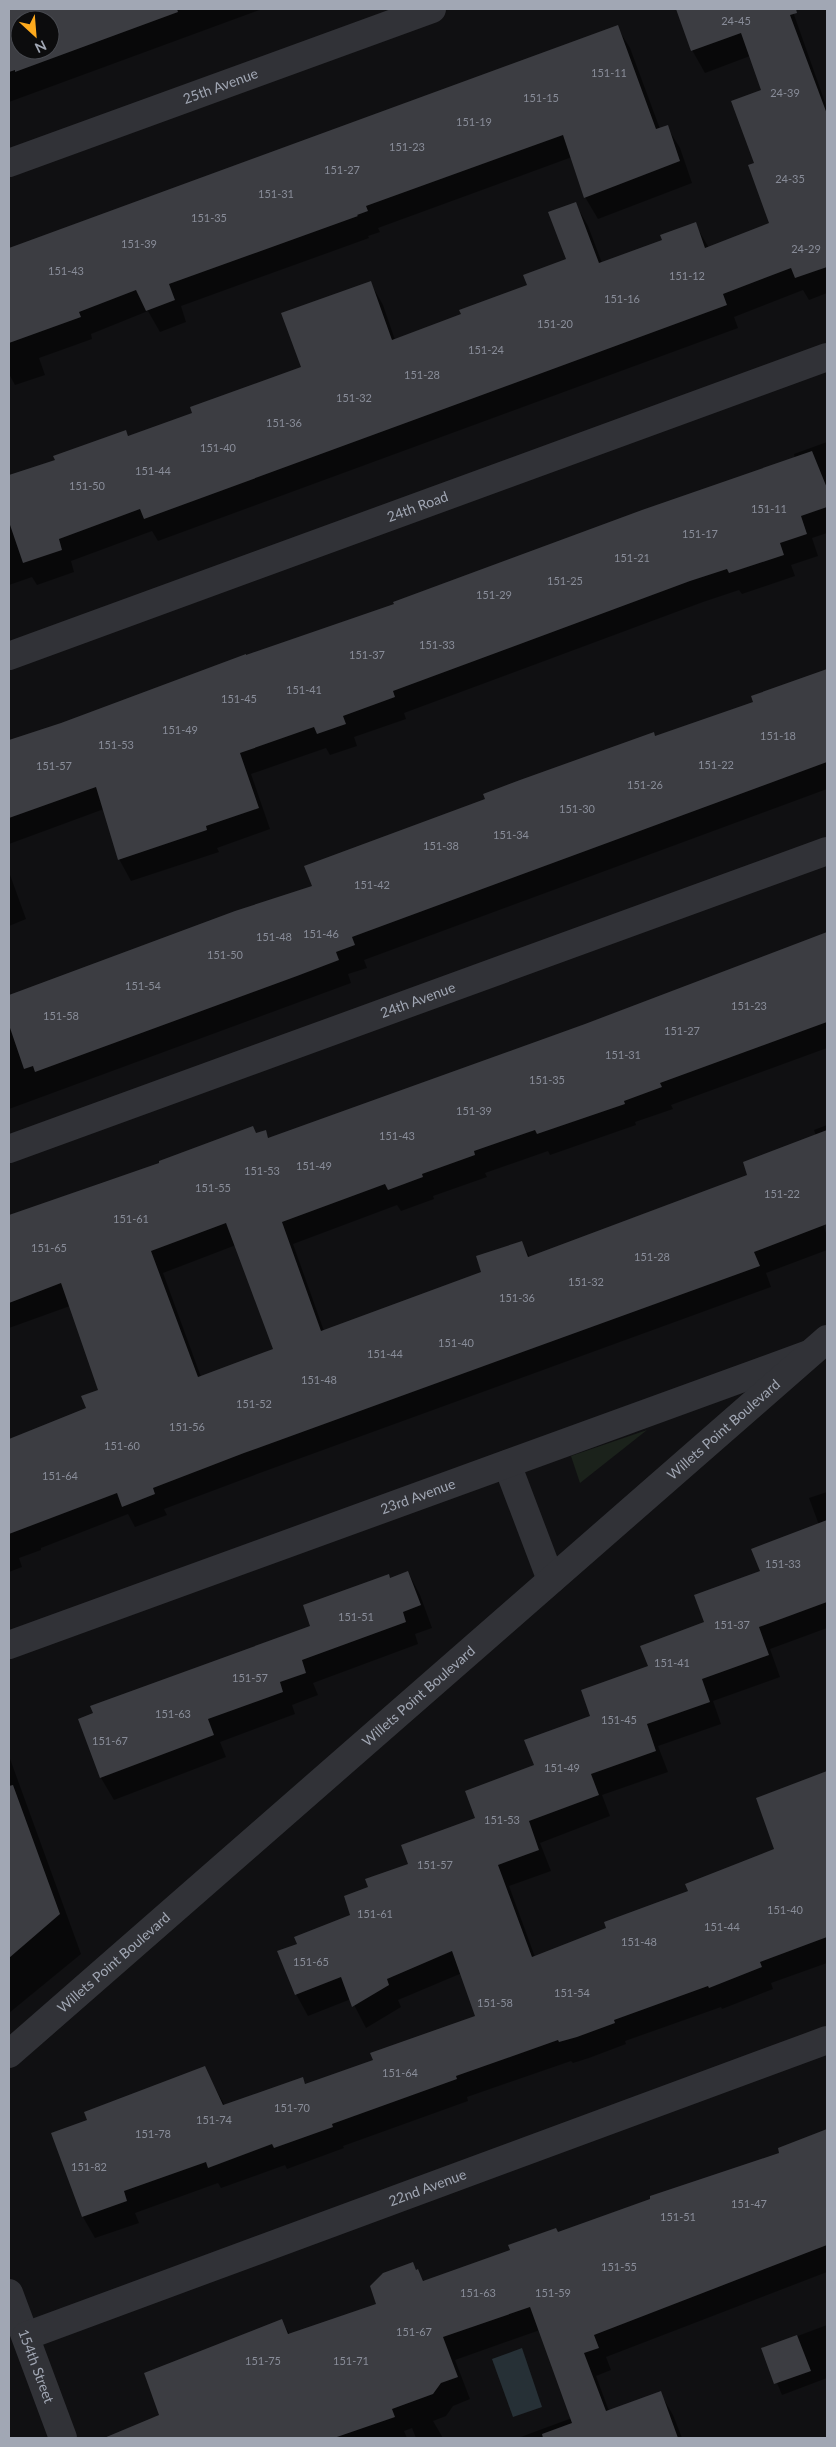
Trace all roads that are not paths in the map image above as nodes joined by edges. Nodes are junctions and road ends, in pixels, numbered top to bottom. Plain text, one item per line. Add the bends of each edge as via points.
1 (432, 9) edge
2 (9, 163) edge
3 (827, 357) edge
4 (9, 656) edge
5 (827, 851) edge
6 (9, 1150) edge
7 (821, 1347) edge
8 (507, 1464) junction
9 (551, 1580) junction
10 (9, 1645) edge
11 (827, 2040) edge
12 (9, 2054) edge
13 (9, 2292) edge
14 (26, 2336) junction
15 (63, 2438) edge

1 - 2 street, 25th Avenue
3 - 4 street, 24th Road
5 - 6 street, 24th Avenue
7 - 8 street, 23rd Avenue
7 - 9 street, Willets Point Boulevard
8 - 9 street
8 - 10 street, 23rd Avenue
9 - 12 street, Willets Point Boulevard
11 - 14 street, 22nd Avenue
13 - 14 street, 154th Street
14 - 15 street, 154th Street

